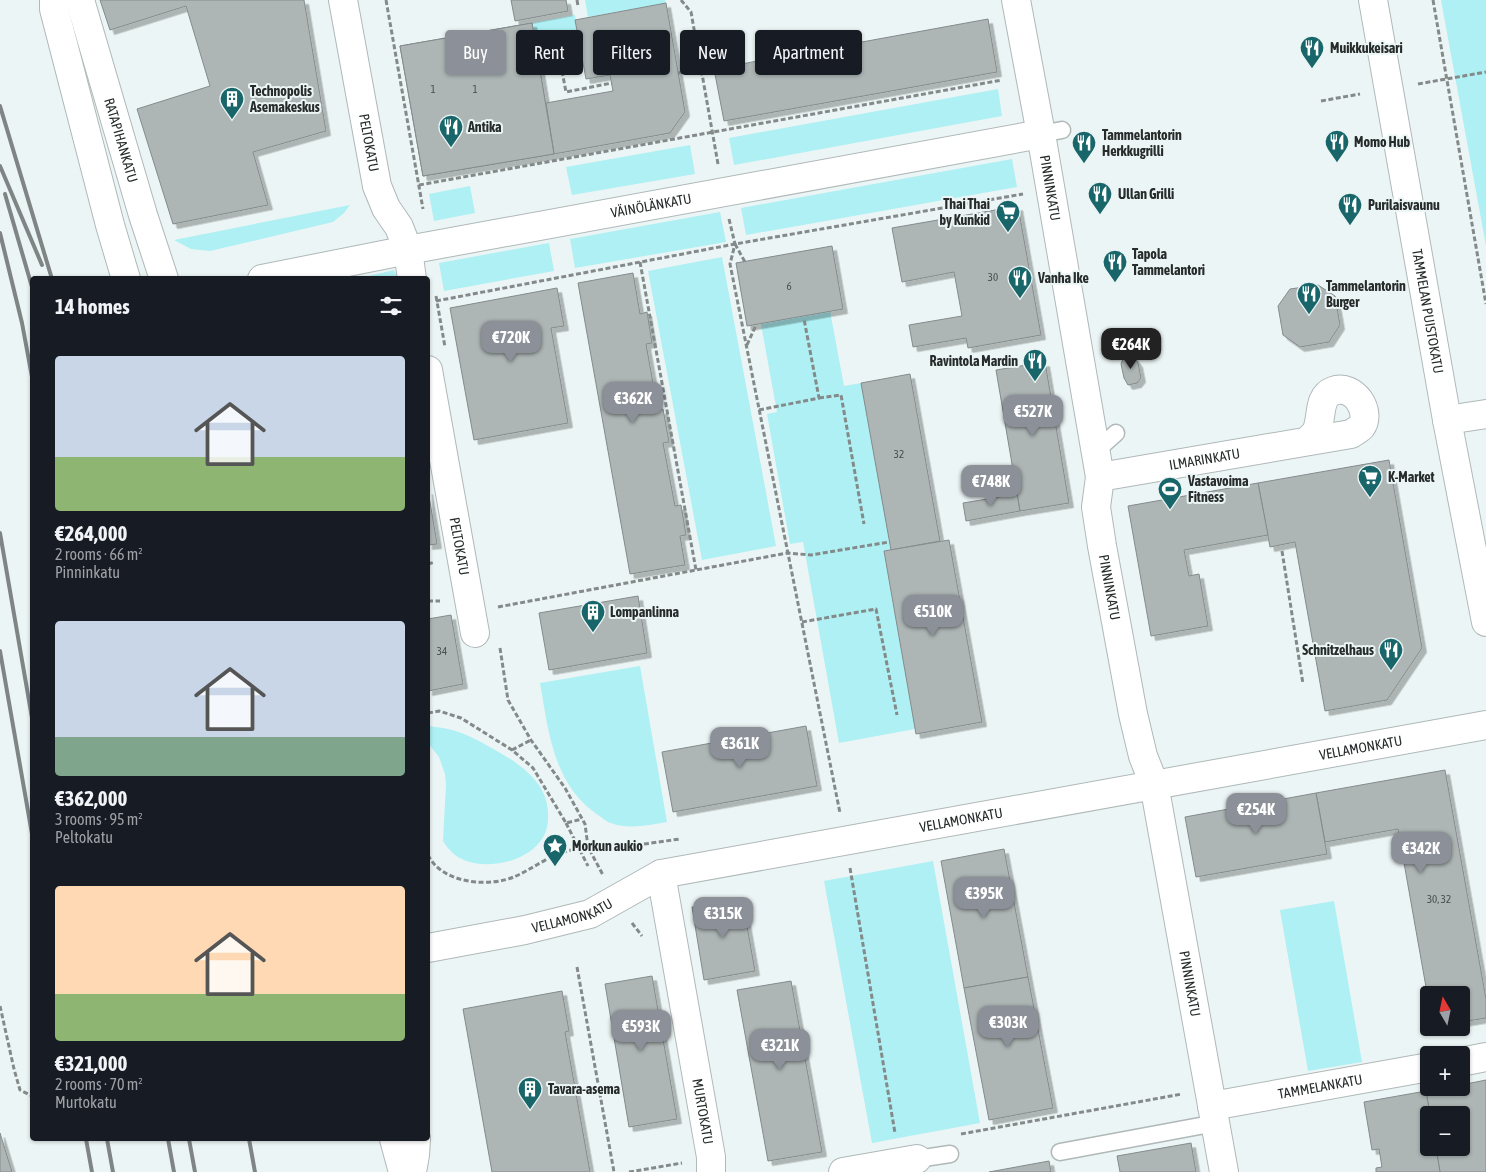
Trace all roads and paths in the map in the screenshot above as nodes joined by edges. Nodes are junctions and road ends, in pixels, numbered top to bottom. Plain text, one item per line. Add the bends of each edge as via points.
1 (54, 0) edge
2 (80, 0) edge
3 (343, 0) edge
4 (386, 0) edge
5 (577, 0) edge
6 (681, 0) edge
7 (1016, 0) edge
8 (1373, 0) edge
9 (1433, 0) edge
10 (578, 6) dead end
11 (694, 30) edge
12 (1486, 72) edge
13 (563, 75) edge
14 (702, 75) edge
15 (1447, 79) junction
16 (1003, 80) dead end
17 (612, 84) dead end
18 (712, 132) junction
19 (1052, 132) junction
20 (419, 186) junction
21 (724, 192) junction
22 (1024, 194) dead end
23 (735, 244) junction
24 (419, 248) junction
25 (640, 262) junction
26 (745, 262) dead end
27 (125, 276) edge
28 (163, 276) edge
29 (277, 276) edge
30 (413, 276) edge
31 (436, 301) dead end
32 (1486, 304) edge
33 (804, 319) dead end
34 (756, 325) dead end
35 (747, 346) junction
36 (430, 381) edge
37 (819, 398) junction
38 (759, 410) junction
39 (1486, 414) edge
40 (1447, 420) junction
41 (1116, 433) dead end
42 (1308, 441) junction
43 (1098, 464) junction
44 (864, 524) dead end
45 (889, 542) dead end
46 (1282, 551) dead end
47 (787, 553) junction
48 (696, 570) junction
49 (492, 608) dead end
50 (802, 622) junction
51 (1486, 622) edge
52 (475, 633) dead end
53 (1303, 684) dead end
54 (430, 713) edge
55 (897, 715) dead end
56 (1486, 725) edge
57 (531, 740) dead end
58 (512, 750) junction
59 (1154, 784) junction
60 (582, 818) dead end
61 (566, 823) junction
62 (845, 841) junction
63 (588, 847) dead end
64 (578, 849) junction
65 (430, 858) edge
66 (588, 866) dead end
67 (661, 874) junction
68 (434, 950) edge
69 (577, 967) dead end
70 (0, 1006) edge
71 (1486, 1057) edge
72 (1470, 1060) edge
73 (1420, 1069) edge
74 (30, 1095) edge
75 (1212, 1106) junction
76 (956, 1135) dead end
77 (896, 1136) dead end
78 (395, 1141) edge
79 (416, 1141) edge
80 (1060, 1152) dead end
81 (950, 1154) dead end
82 (917, 1159) joint
83 (700, 1167) edge
84 (403, 1172) edge
85 (412, 1172) edge
86 (614, 1172) edge
87 (629, 1172) edge
88 (843, 1172) edge
89 (1224, 1172) edge

1 - 27 street
2 - 28 street, RATAPIHANKATU
3 - 24 street, PELTOKATU via 377,186 386,208
4 - 20 path
5 - 10 path
6 - 11 path via 690,12
7 - 19 street, PINNINKATU
8 - 40 street, TAMMELAN PUISTOKATU
9 - 15 path
12 - 15 path
13 - 17 path via 566,92
14 - 18 path
15 - 32 path
16 - 18 path
18 - 20 path
18 - 21 path
19 - 21 street, VÄINÖLÄNKATU
19 - 43 street, PINNINKATU
20 - 24 path
21 - 23 path
21 - 24 street, VÄINÖLÄNKATU
22 - 23 path
23 - 25 path
23 - 26 path
23 - 35 path via 730,264
24 - 29 street, VÄINÖLÄNKATU
24 - 30 street, PELTOKATU
25 - 31 path
25 - 48 path
33 - 37 path
34 - 35 path
35 - 38 path
36 - 52 street, PELTOKATU
37 - 38 path
37 - 44 path via 841,394
38 - 47 path
39 - 40 street
40 - 51 street, TAMMELAN PUISTOKATU
41 - 43 lane
42 - 42 street, ILMARINKATU via 1351,434 1361,427 1363,410 1354,394 1345,389 1321,394 1316,431
42 - 43 street, ILMARINKATU
43 - 59 street, PINNINKATU via 1096,507 1102,546 1133,714
45 - 47 path via 811,554
46 - 53 path
47 - 48 path
47 - 50 path
48 - 49 path
50 - 55 path via 876,609
50 - 62 path
54 - 58 path via 439,711 461,718
56 - 59 street, VELLAMONKATU
57 - 58 path
58 - 61 path via 533,768
59 - 62 street, VELLAMONKATU
59 - 75 street, PINNINKATU
60 - 61 path
61 - 64 path
62 - 67 street, VELLAMONKATU
62 - 77 path
63 - 64 path
64 - 65 path via 562,852 514,877 495,882 456,878 440,870
64 - 66 path
67 - 68 street, VELLAMONKATU via 590,914
67 - 83 street, MURTOKATU via 711,1157
69 - 86 path
70 - 74 path via 20,1090
71 - 72 street
73 - 75 street, TAMMELANKATU
75 - 76 path
75 - 80 lane
75 - 89 street, PINNINKATU
78 - 84 street
79 - 85 street
81 - 82 lane
82 - 88 street
83 - 87 path

